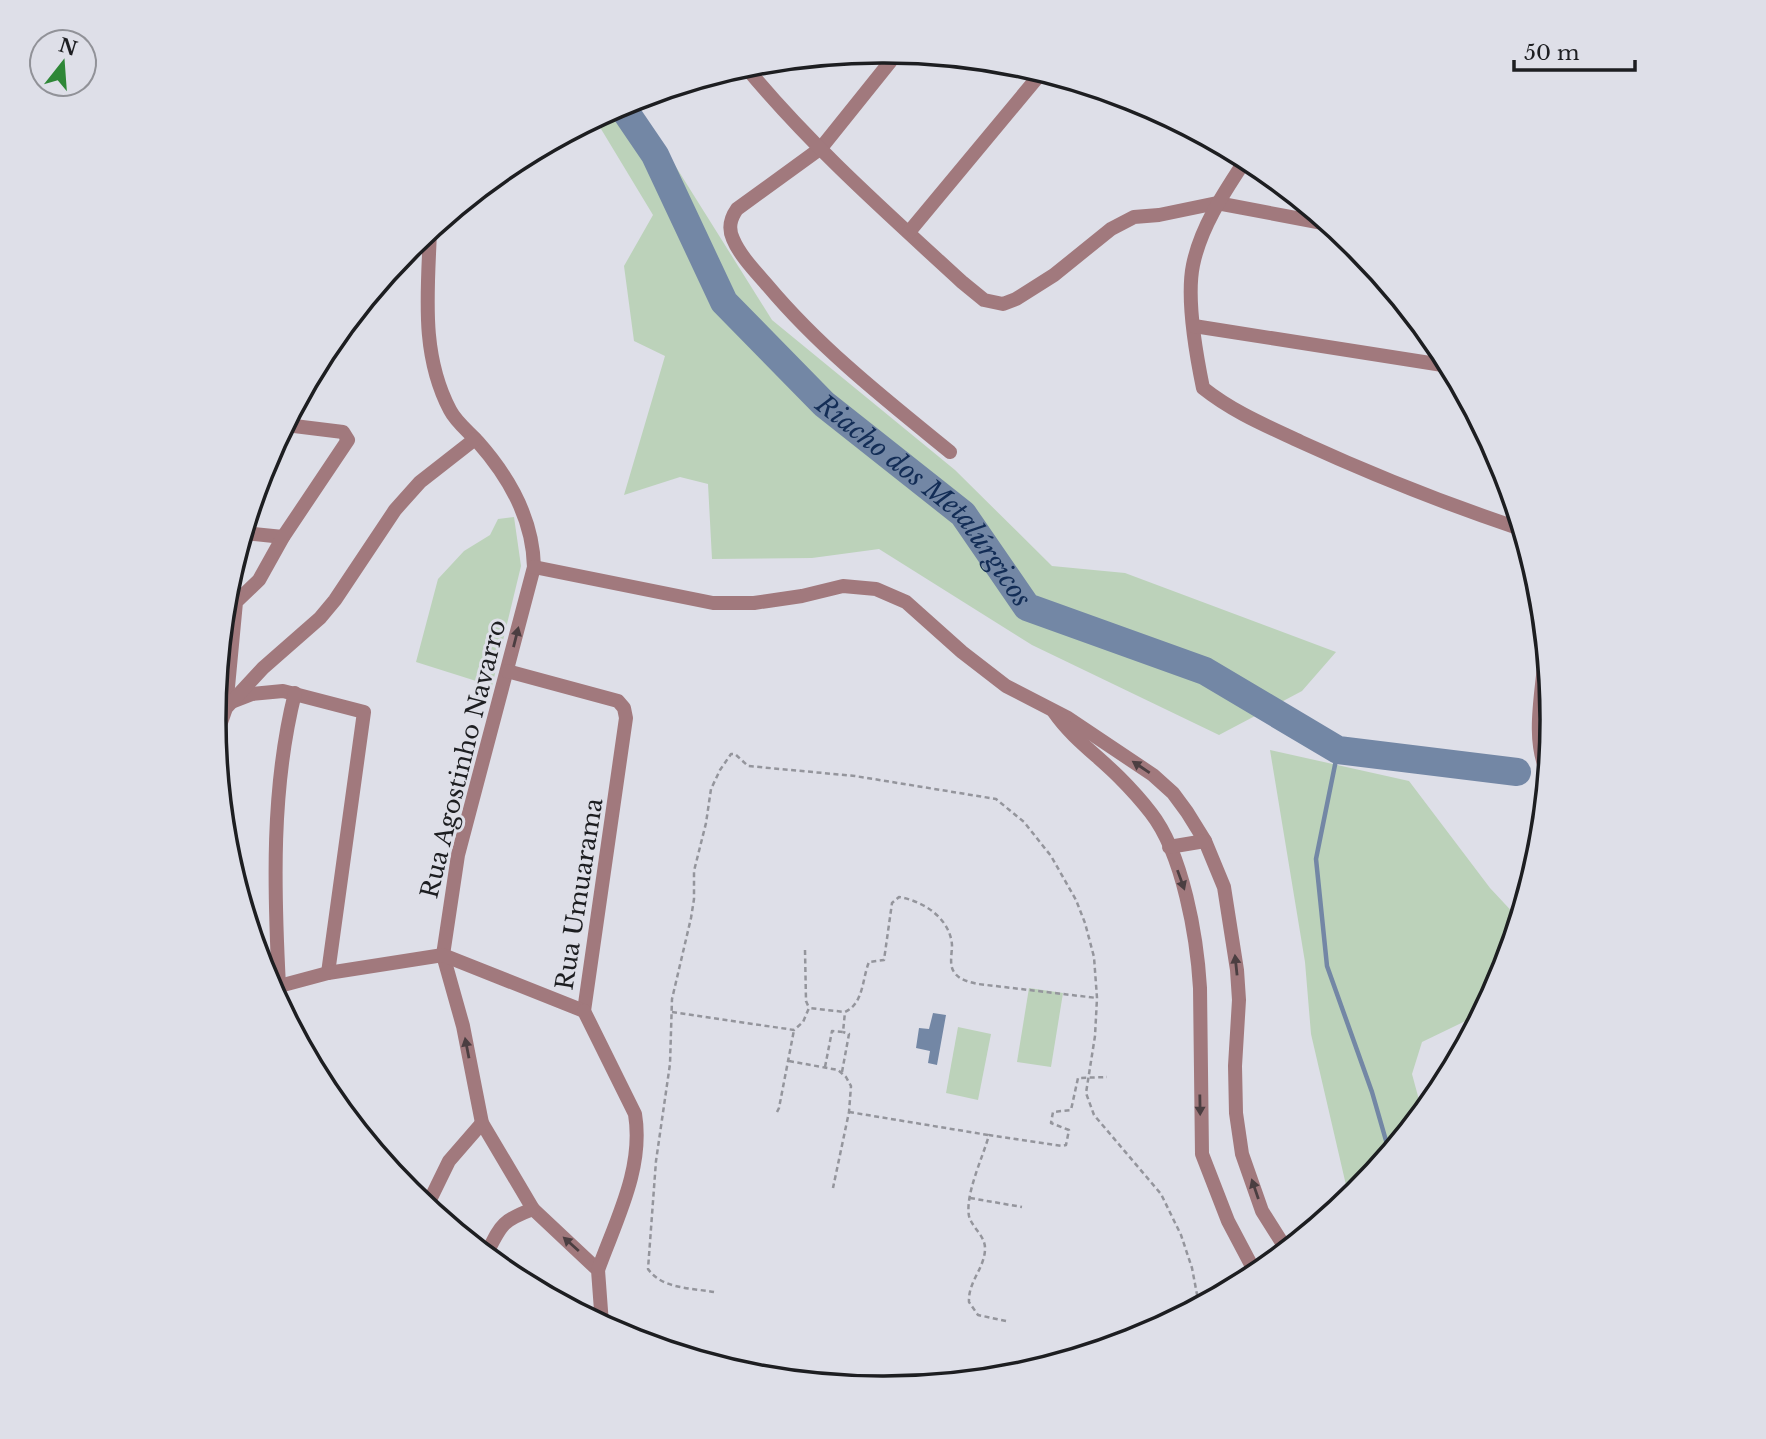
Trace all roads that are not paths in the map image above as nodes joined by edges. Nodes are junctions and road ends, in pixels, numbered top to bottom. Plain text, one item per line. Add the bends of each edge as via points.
1 (889, 63) edge
2 (753, 77) edge
3 (1034, 81) edge
4 (821, 148) junction
5 (1240, 169) edge
6 (1217, 203) junction
7 (1309, 220) edge
8 (909, 232) junction
9 (429, 245) edge
10 (1194, 326) junction
11 (1435, 364) edge
12 (295, 426) edge
13 (475, 439) junction
14 (950, 452) dead end
15 (1510, 525) edge
16 (254, 534) edge
17 (283, 537) junction
18 (534, 567) junction
19 (238, 596) edge
20 (230, 656) edge
21 (507, 671) junction
22 (295, 693) junction
23 (229, 704) junction
24 (226, 710) edge
25 (1053, 711) junction
26 (1205, 841) junction
27 (1169, 847) junction
28 (443, 955) junction
29 (276, 971) edge
30 (328, 973) junction
31 (283, 985) edge
32 (584, 1011) junction
33 (482, 1124) junction
34 (432, 1196) edge
35 (533, 1209) junction
36 (1281, 1242) edge
37 (491, 1246) edge
38 (1250, 1263) edge
39 (598, 1270) junction
40 (601, 1312) edge

1 - 4 street
2 - 4 street
3 - 8 street
4 - 8 street
4 - 14 street via 737,209 730,222 733,240 794,317
5 - 6 street
6 - 7 street
6 - 8 street via 1134,217 1111,229 1054,275 1003,304 984,300
6 - 10 street via 1193,265
9 - 13 street, Rua Agostinho Navarro via 431,358 451,412
10 - 11 street
10 - 15 street via 1203,388 1224,405 1349,464
12 - 17 street via 343,432 348,440
13 - 18 street, Rua Agostinho Navarro via 514,490
13 - 23 street via 420,482 320,618
16 - 17 street
17 - 19 street via 259,580
21 -> 18 street, Rua Agostinho Navarro
18 - 25 street via 713,603 754,603 843,586 876,589 906,602 1006,686
20 - 23 street
21 - 28 street, Rua Agostinho Navarro via 458,855
21 - 32 street, Rua Umuarama via 618,701 624,708
22 - 23 street via 277,691
22 - 29 street via 283,751 275,871
22 - 30 street via 364,712
23 - 24 street
26 -> 25 street via 1172,793 1153,775
25 - 27 street via 1153,815
26 - 27 street
36 -> 26 street via 1262,1211 1242,1154 1236,1112 1237,971 1224,887
27 -> 38 street via 1185,892 1199,966 1202,1154
28 - 30 street
28 - 32 street, Rua Umuarama
33 -> 28 street, Rua Agostinho Navarro via 463,1026
30 - 31 street
32 - 39 street via 635,1114 638,1133 633,1173
33 - 34 street via 449,1161
33 - 35 street, Rua Agostinho Navarro
35 - 37 street via 504,1223
39 -> 35 street, Rua Agostinho Navarro
39 - 40 street

